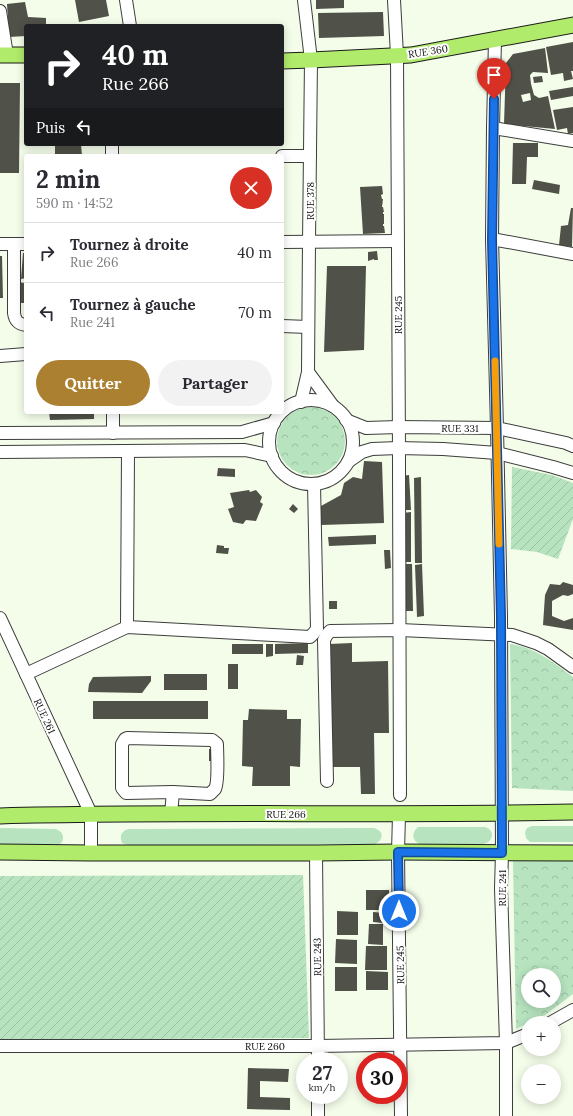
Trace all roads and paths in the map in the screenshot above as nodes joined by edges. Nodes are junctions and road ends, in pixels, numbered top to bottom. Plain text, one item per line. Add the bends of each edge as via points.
1 (126, 0) edge
2 (304, 0) edge
3 (394, 0) edge
4 (0, 11) edge
5 (573, 15) edge
6 (130, 24) edge
7 (573, 25) edge
8 (495, 39) junction
9 (396, 51) junction
10 (284, 52) edge
11 (24, 55) edge
12 (310, 56) junction
13 (2, 58) edge
14 (284, 61) edge
15 (24, 64) edge
16 (493, 128) junction
17 (573, 141) edge
18 (284, 156) edge
19 (310, 156) junction
20 (492, 240) junction
21 (397, 241) junction
22 (284, 242) edge
23 (309, 242) junction
24 (0, 244) edge
25 (20, 244) edge
26 (573, 254) edge
27 (24, 325) edge
28 (284, 326) edge
29 (308, 327) junction
30 (24, 354) edge
31 (0, 356) edge
32 (308, 372) junction
33 (301, 402) junction
34 (333, 406) junction
35 (284, 411) edge
36 (113, 414) edge
37 (280, 414) edge
38 (346, 420) junction
39 (274, 423) junction
40 (398, 427) junction
41 (497, 428) junction
42 (114, 432) junction
43 (0, 433) edge
44 (573, 446) edge
45 (398, 448) junction
46 (128, 451) junction
47 (0, 452) edge
48 (497, 453) junction
49 (272, 456) junction
50 (349, 461) junction
51 (573, 473) edge
52 (314, 484) junction
53 (0, 618) edge
54 (127, 627) junction
55 (400, 630) junction
56 (500, 636) junction
57 (573, 667) edge
58 (26, 674) junction
59 (327, 781) dead end
60 (173, 792) junction
61 (400, 795) dead end
62 (573, 812) edge
63 (91, 814) junction
64 (171, 814) junction
65 (502, 814) junction
66 (399, 815) junction
67 (0, 816) edge
68 (0, 852) edge
69 (398, 852) junction
70 (316, 853) junction
71 (502, 853) junction
72 (573, 853) edge
73 (92, 854) junction
74 (573, 1010) edge
75 (561, 1017) edge
76 (521, 1037) edge
77 (506, 1043) junction
78 (400, 1044) junction
79 (0, 1046) edge
80 (318, 1046) junction
81 (318, 1052) edge
82 (318, 1104) edge
83 (318, 1116) edge
84 (401, 1116) edge
85 (506, 1116) edge

1 - 6 street
2 - 12 street, RUE 378
3 - 9 street, RUE 245
4 - 13 street
5 - 9 main road via 409,46
7 - 8 main road, RUE 360
8 - 9 main road, RUE 360 via 411,55
8 - 16 street
9 - 12 main road, RUE 360
9 - 21 street, RUE 245
10 - 12 main road
11 - 13 main road
12 - 14 main road, RUE 360
12 - 19 street, RUE 378
13 - 15 main road
16 - 17 street
16 - 20 street
18 - 19 street
19 - 23 street, RUE 378
20 - 26 street
20 - 41 street
21 - 23 street
21 - 40 street, RUE 245
22 - 23 street
23 - 29 street, RUE 378
24 - 25 street
25 - 27 street via 14,313 15,320
28 - 29 street
29 - 32 street, RUE 378
30 - 31 street
32 - 33 street, RUE 378
32 - 34 street
33 - 34 street via 312,400
33 - 35 street
34 - 38 street
36 - 42 street
37 - 39 street
38 - 40 street, RUE 331 via 366,428
38 - 50 street via 353,440
39 - 42 street via 242,432
39 - 49 street via 269,445
40 - 41 street, RUE 331
40 - 45 street, RUE 245
41 - 44 street, RUE 331
41 - 48 street
42 - 43 street
45 - 48 street
45 - 50 street via 372,449
45 - 55 street, RUE 245
46 - 47 street
46 - 49 street via 245,450
46 - 54 street
48 - 51 street
48 - 56 street, RUE 241
49 - 52 street via 278,468 288,477 300,483
50 - 52 street via 334,478
52 - 54 street via 316,629 310,637
53 - 58 street, RUE 261
54 - 58 street
55 - 56 street
55 - 59 street via 330,631 324,640
55 - 61 street, RUE 245
56 - 57 street via 512,635 536,643
56 - 65 street, RUE 241
58 - 63 street, RUE 261
60 - 60 street via 210,794 214,791 218,765 217,744 212,740 127,738 122,744 122,788 126,793
60 - 64 street
62 - 65 main road, RUE 266
63 - 64 main road, RUE 266
63 - 67 main road, RUE 266
63 - 73 street
64 - 66 main road, RUE 266
65 - 66 main road, RUE 266
65 - 71 street, RUE 241
66 - 69 street, RUE 245
68 - 73 main road
69 - 70 main road
69 - 71 main road
69 - 78 street, RUE 245
70 - 73 main road
70 - 80 street, RUE 243
71 - 72 main road
71 - 77 street, RUE 241
74 - 75 street
76 - 77 street, RUE 260
77 - 78 street, RUE 260
77 - 85 street, RUE 241
78 - 80 street, RUE 260
78 - 84 street, RUE 245
79 - 80 street, RUE 260
80 - 81 street, RUE 243
82 - 83 street

